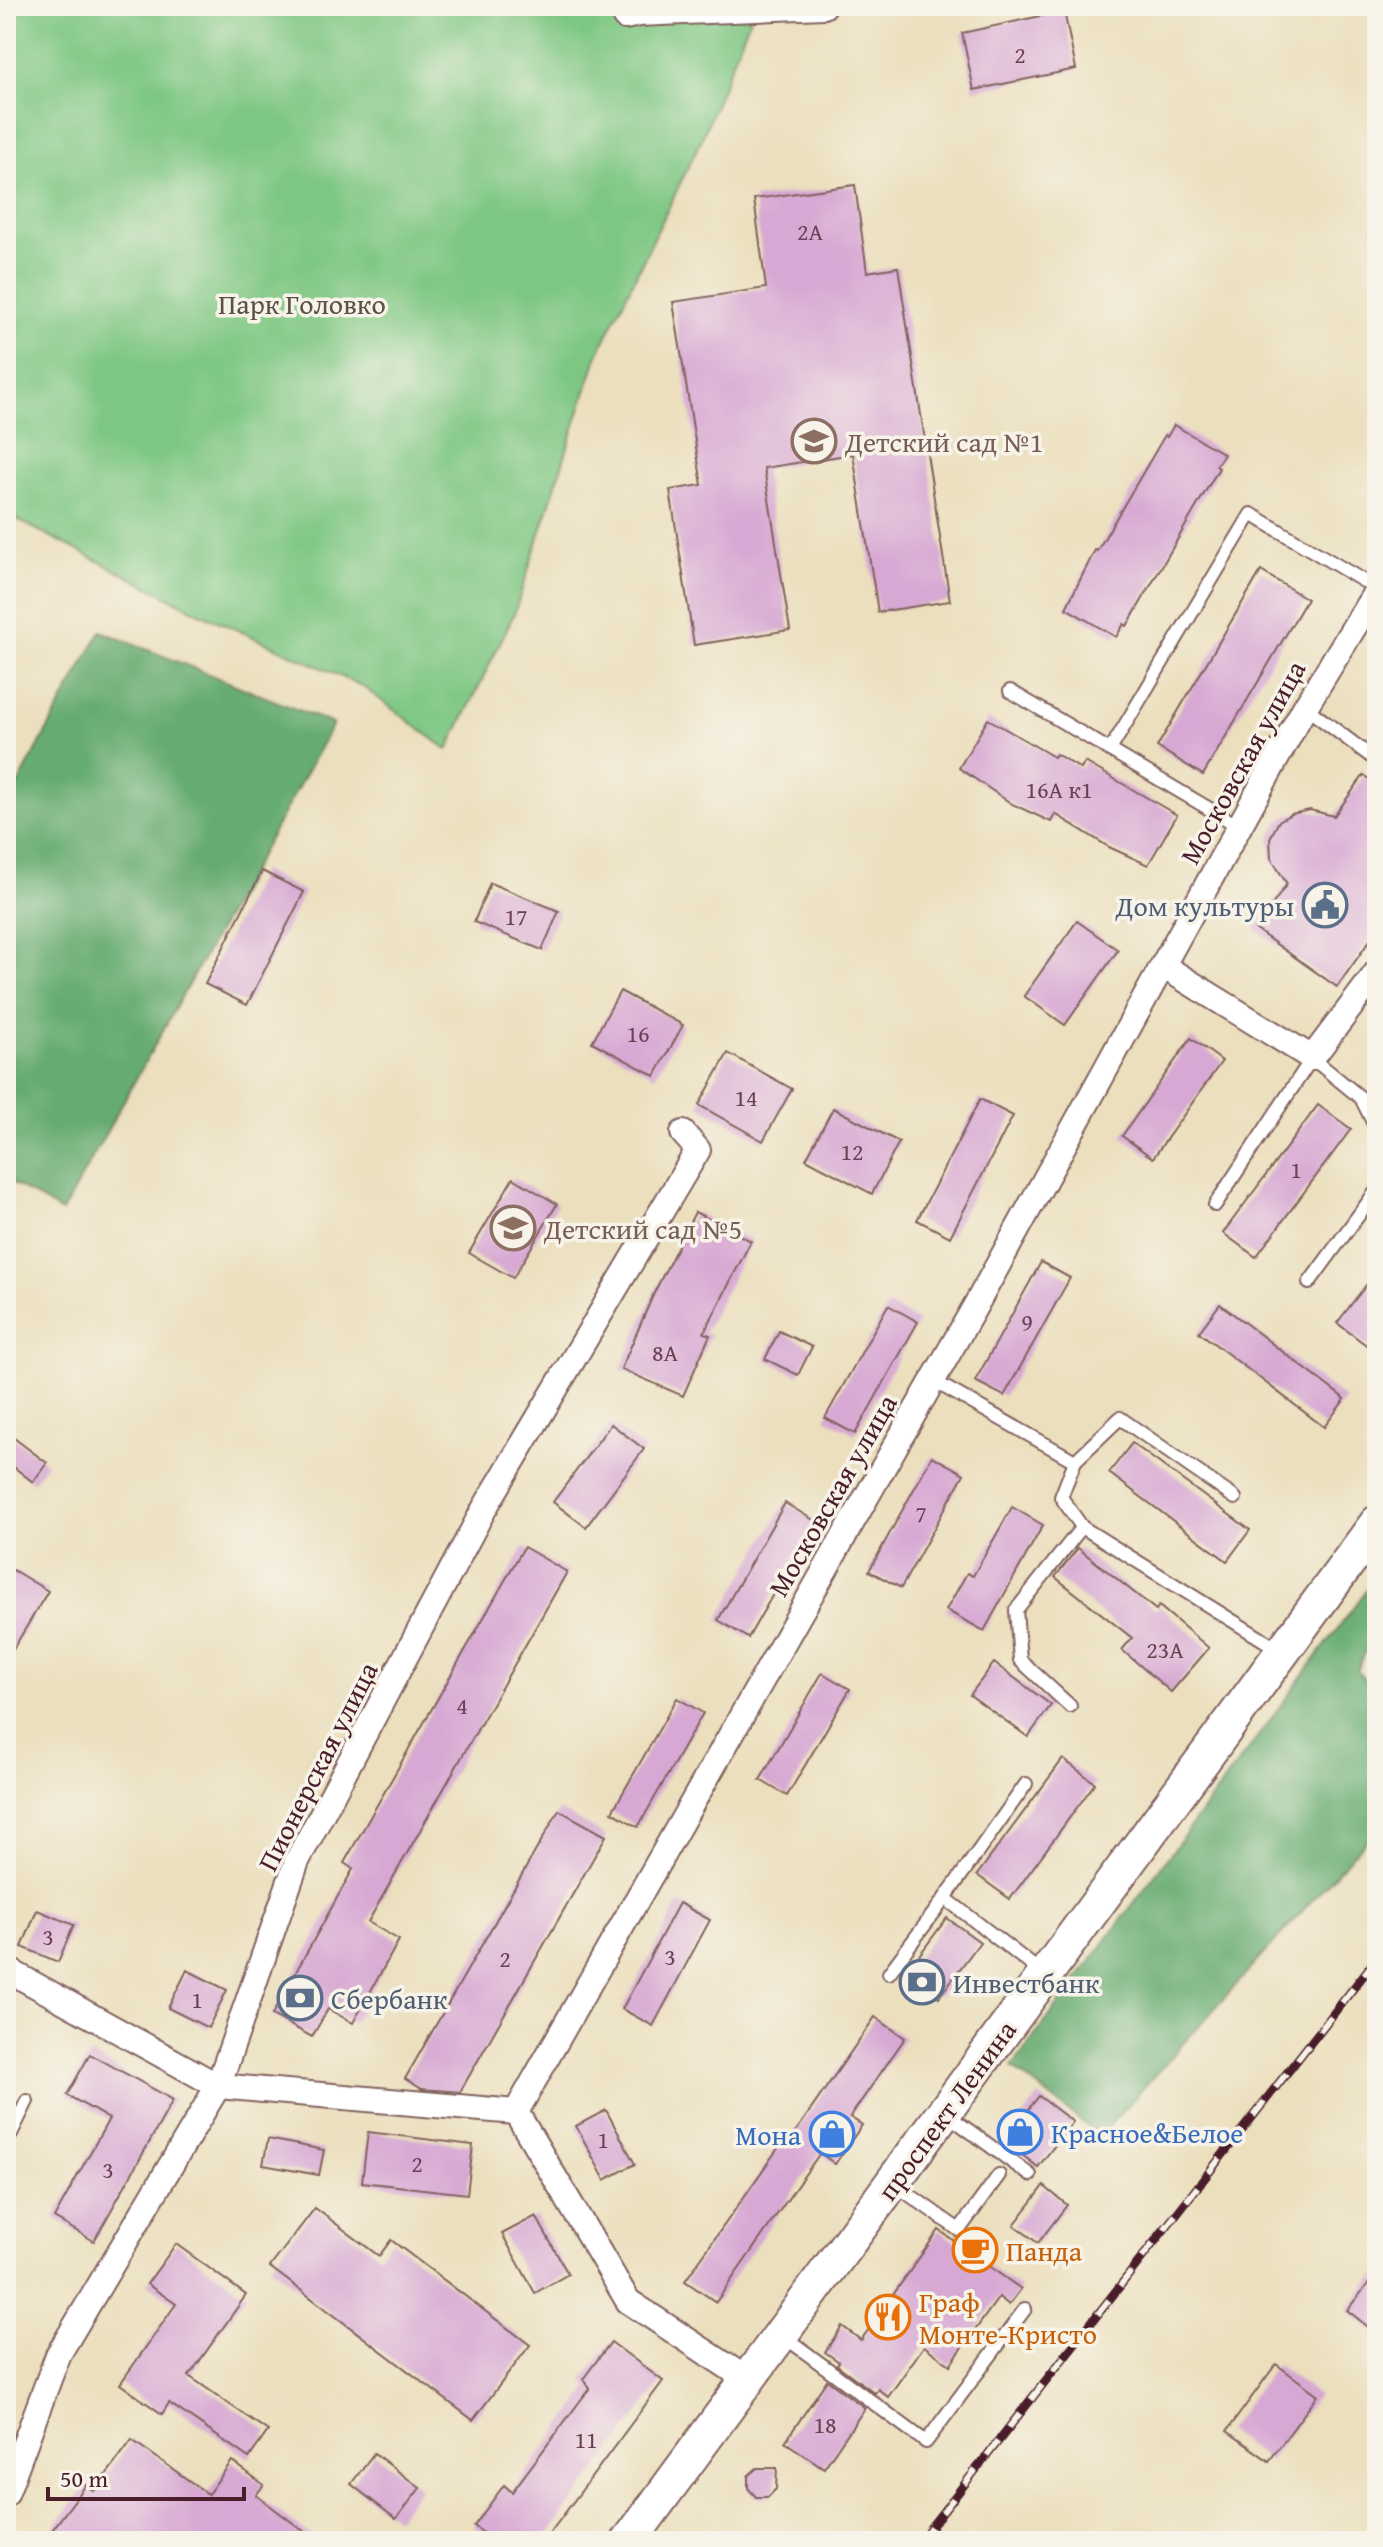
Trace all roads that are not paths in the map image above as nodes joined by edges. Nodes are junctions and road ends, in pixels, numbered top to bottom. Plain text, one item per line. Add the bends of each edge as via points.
1 (824, 6) edge
2 (633, 12) edge
3 (1377, 590) edge
4 (1369, 618) edge
5 (1010, 691) dead end
6 (1305, 707) junction
7 (1110, 750) junction
8 (1377, 761) edge
9 (1240, 827) junction
10 (1163, 966) junction
11 (1376, 977) edge
12 (1312, 1058) junction
13 (1377, 1130) edge
14 (683, 1133) dead end
15 (1377, 1190) edge
16 (1215, 1205) dead end
17 (1309, 1283) dead end
18 (932, 1380) junction
19 (1075, 1461) junction
20 (1235, 1498) dead end
21 (1082, 1527) junction
22 (1369, 1540) edge
23 (1282, 1652) junction
24 (1070, 1706) dead end
25 (1026, 1784) dead end
26 (945, 1898) junction
27 (6, 1969) edge
28 (889, 1973) dead end
29 (1045, 1975) junction
30 (218, 2086) junction
31 (27, 2101) dead end
32 (516, 2112) junction
33 (944, 2113) junction
34 (6, 2144) edge
35 (999, 2175) dead end
36 (1030, 2175) dead end
37 (893, 2183) junction
38 (1025, 2309) dead end
39 (782, 2335) junction
40 (748, 2380) junction
41 (6, 2494) edge
42 (629, 2541) edge

1 - 2 street
3 - 4 street, Московская улица
3 - 7 lane via 1251,514
4 - 6 street, Московская улица
5 - 7 lane
6 - 8 lane
6 - 9 street, Московская улица
7 - 9 lane
9 - 10 street, Московская улица
10 - 12 street
10 - 18 street, Московская улица
11 - 12 street
12 - 13 lane via 1361,1098
12 - 16 lane
14 - 30 street, Пионерская улица via 698,1150 484,1509 297,1861
15 - 17 lane
18 - 19 lane
18 - 32 street, Московская улица
19 - 20 lane via 1120,1418
19 - 21 lane via 1061,1497
21 - 23 lane
21 - 24 lane via 1016,1610 1020,1660
22 - 23 main road, проспект Ленина
23 - 29 main road, проспект Ленина
25 - 26 lane
26 - 28 lane
26 - 29 lane
27 - 30 street
29 - 33 main road, проспект Ленина
30 - 32 street
30 - 41 street, Пионерская улица via 58,2355
31 - 34 lane
32 - 40 street via 628,2301
33 - 36 lane
33 - 37 main road, проспект Ленина
35 - 37 lane via 959,2230
37 - 39 main road, проспект Ленина
38 - 39 lane via 926,2442
39 - 40 main road, проспект Ленина
40 - 42 main road, проспект Ленина

